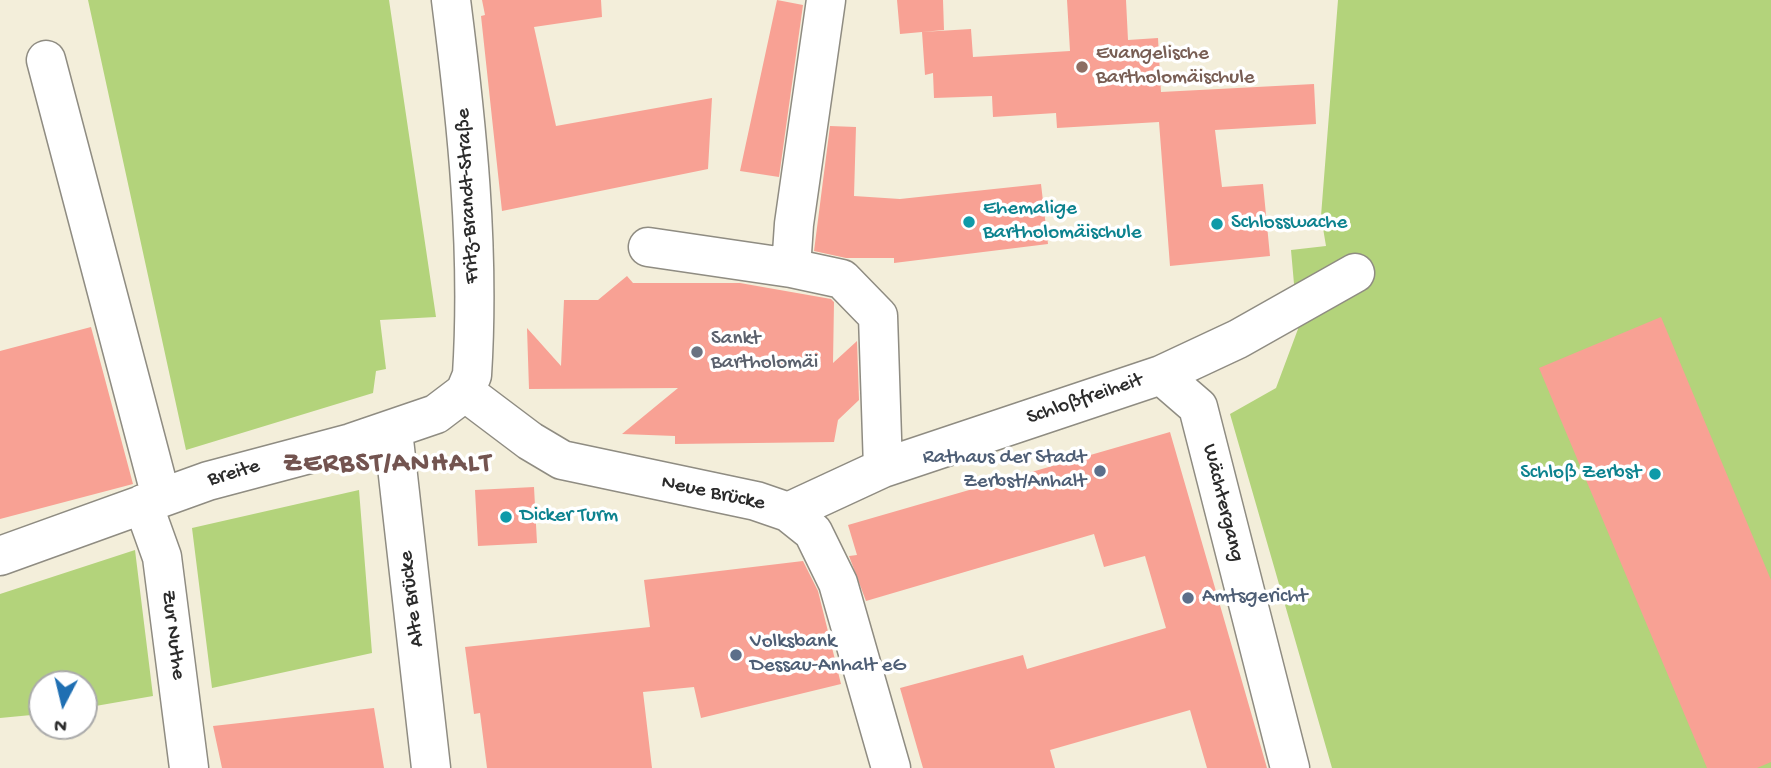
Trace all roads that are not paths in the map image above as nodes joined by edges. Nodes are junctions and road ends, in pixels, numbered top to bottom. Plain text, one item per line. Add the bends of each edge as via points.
1 (451, 0) edge
2 (826, 0) edge
3 (46, 60) dead end
4 (648, 247) dead end
5 (791, 268) junction
6 (1355, 273) dead end
7 (1161, 375) junction
8 (465, 392) junction
9 (393, 431) junction
10 (883, 468) junction
11 (152, 501) junction
12 (788, 512) junction
13 (0, 556) edge
14 (189, 768) edge
15 (431, 768) edge
16 (891, 768) edge
17 (1290, 768) edge

1 - 8 street, Fritz-Brandt-Straße via 468,130 474,244 472,374
2 - 5 street
3 - 11 street, Zur Nuthe
4 - 5 street
5 - 10 street via 842,279 878,316
6 - 7 street, Schloßfreiheit
7 - 10 street, Schloßfreiheit
7 - 17 street, Wächtergang via 1198,407
8 - 9 street, Breite via 436,414
8 - 12 street, Neue Brücke via 562,460 756,501
9 - 11 street, Breite via 208,481
9 - 15 street, Alte Brücke
10 - 12 street, Schloßfreiheit
11 - 13 street, Breite
11 - 14 street, Zur Nuthe
12 - 16 street, Neue Brücke via 813,532 838,583

